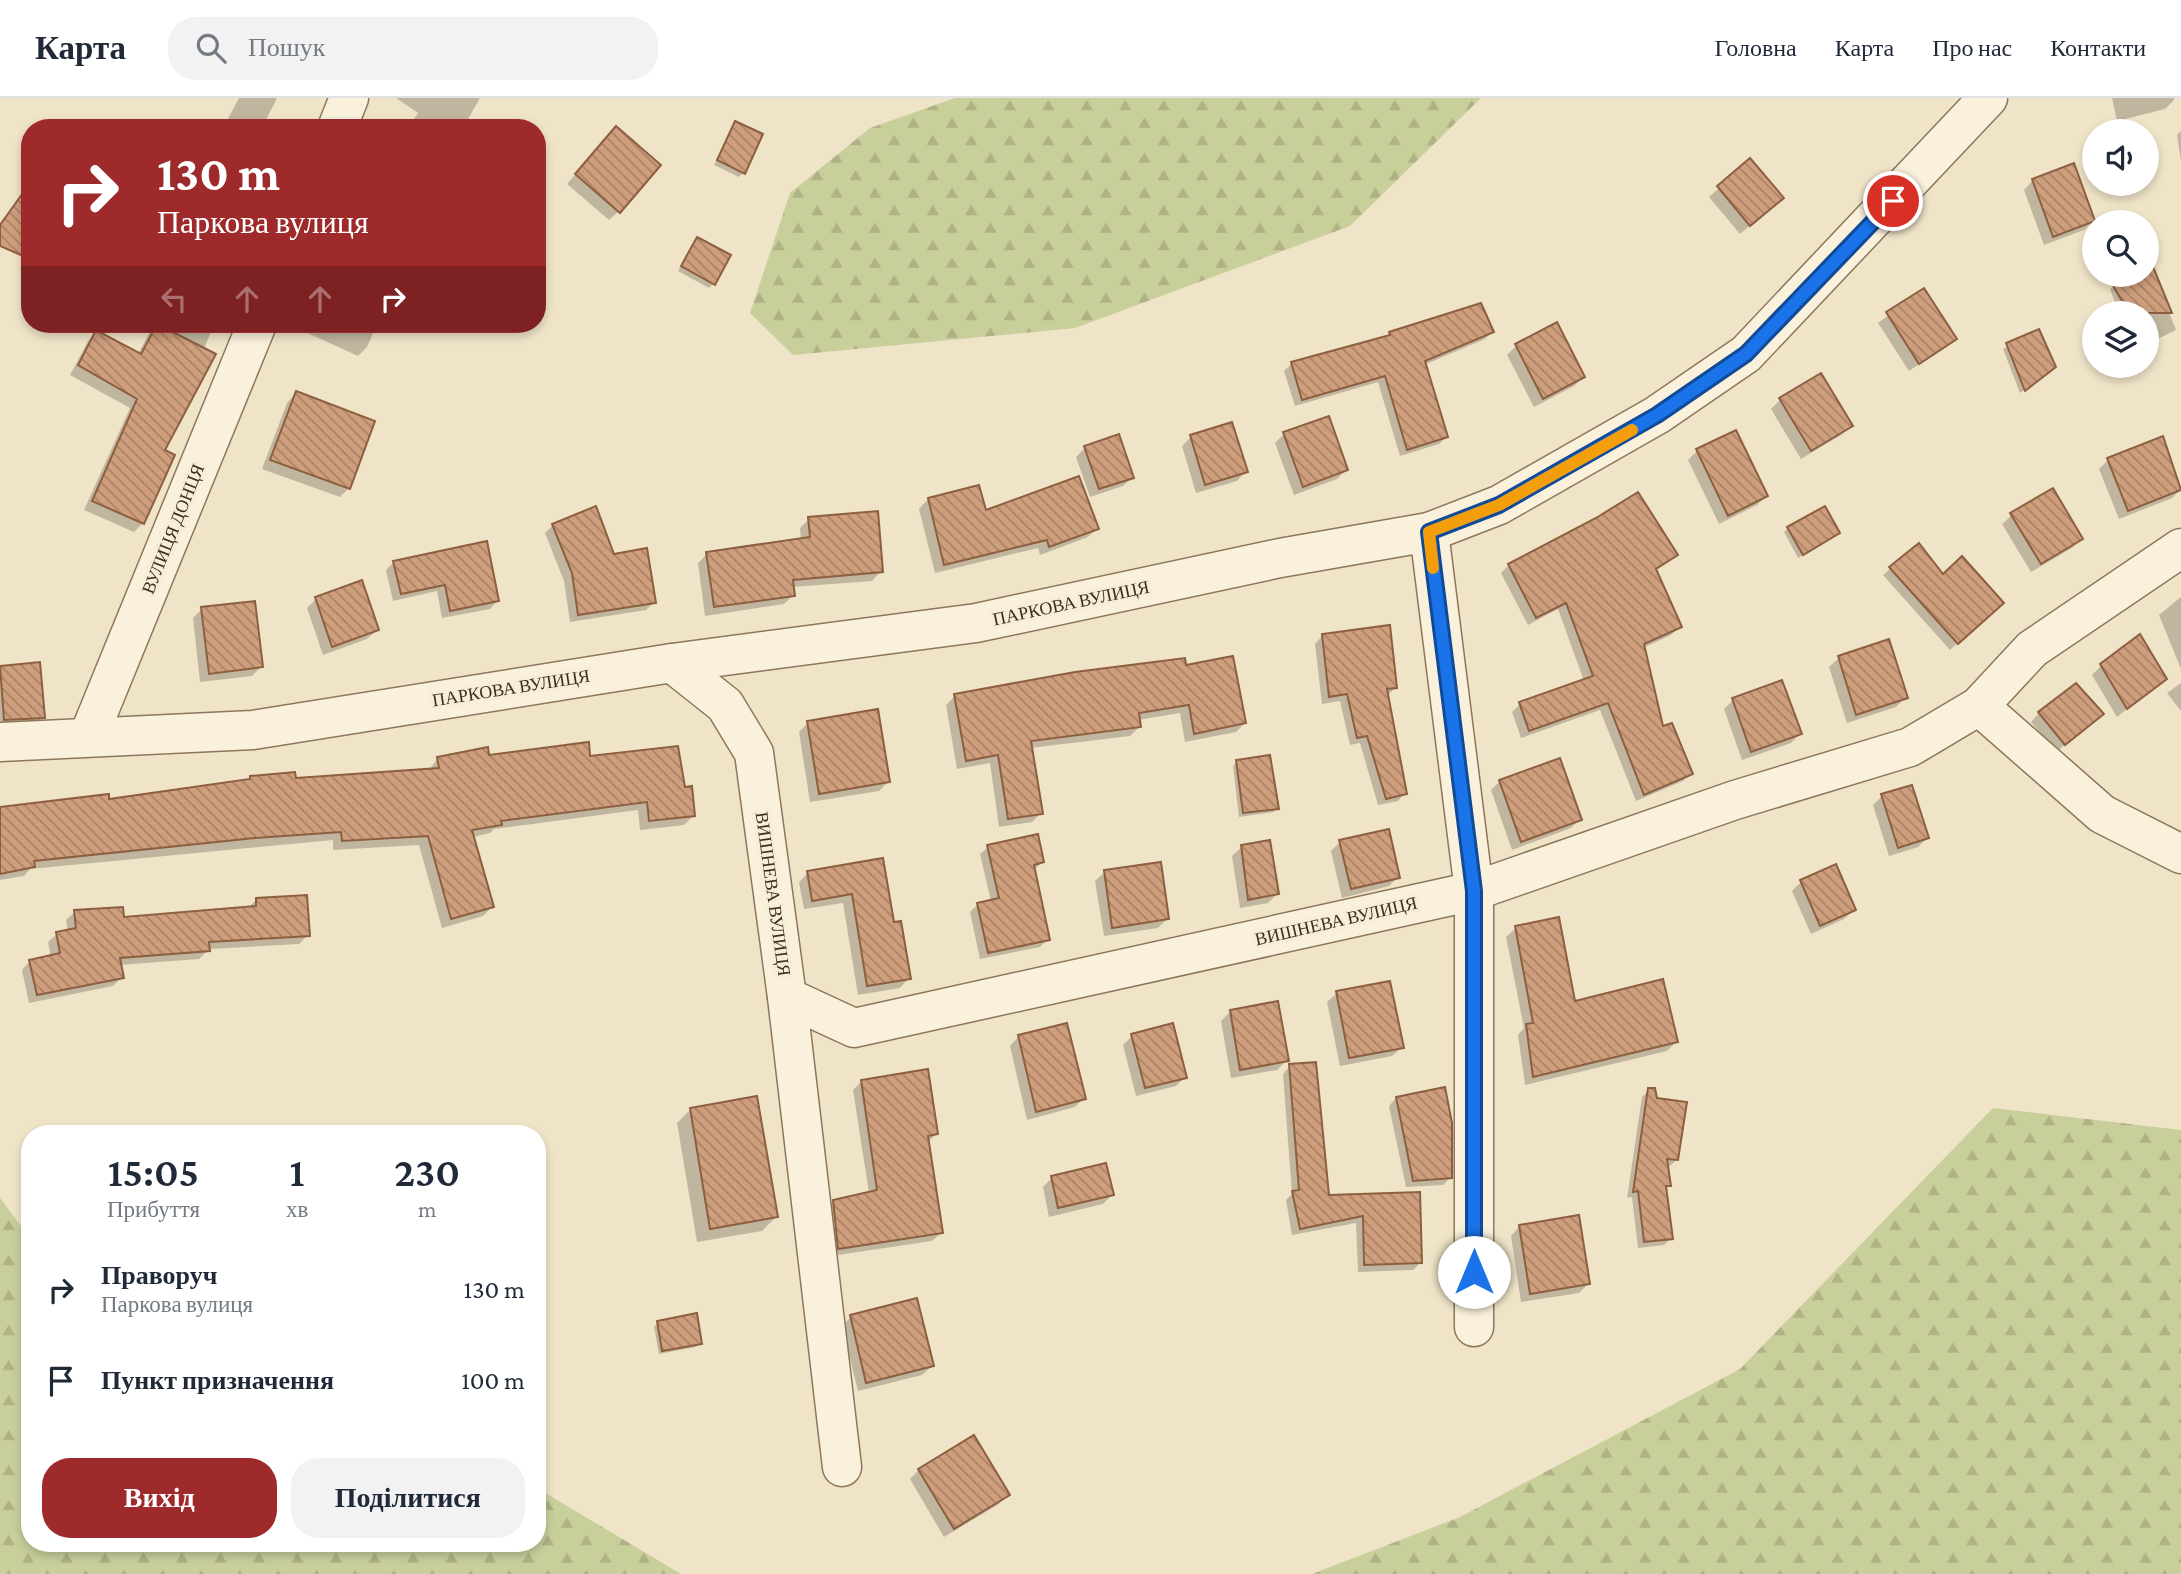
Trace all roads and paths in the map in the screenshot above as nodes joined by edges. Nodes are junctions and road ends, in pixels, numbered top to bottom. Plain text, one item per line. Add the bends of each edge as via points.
1 (349, 98) edge
2 (1988, 98) edge
3 (341, 119) edge
4 (253, 333) edge
5 (1429, 532) junction
6 (2181, 548) edge
7 (672, 663) junction
8 (1979, 706) junction
9 (89, 735) junction
10 (0, 742) edge
11 (2181, 854) edge
12 (1474, 891) junction
13 (787, 997) junction
14 (1474, 1327) dead end
15 (842, 1467) dead end

1 - 3 street
2 - 5 street, ПАРКОВА ВУЛИЦЯ via 1746,354 1657,415 1499,505
4 - 9 street, ВУЛИЦЯ ДОНЦЯ
5 - 7 street, ПАРКОВА ВУЛИЦЯ via 1280,558 976,623
5 - 12 street
6 - 8 street, ВИШНЕВА ВУЛИЦЯ via 2032,649
7 - 9 street, ПАРКОВА ВУЛИЦЯ via 253,730
7 - 13 street, ВИШНЕВА ВУЛИЦЯ via 725,705 754,753
8 - 11 street via 2102,814
8 - 12 street, ВИШНЕВА ВУЛИЦЯ via 1910,747 1735,800
9 - 10 street, ПАРКОВА ВУЛИЦЯ
12 - 13 street, ВИШНЕВА ВУЛИЦЯ via 854,1028
12 - 14 street
13 - 15 street

